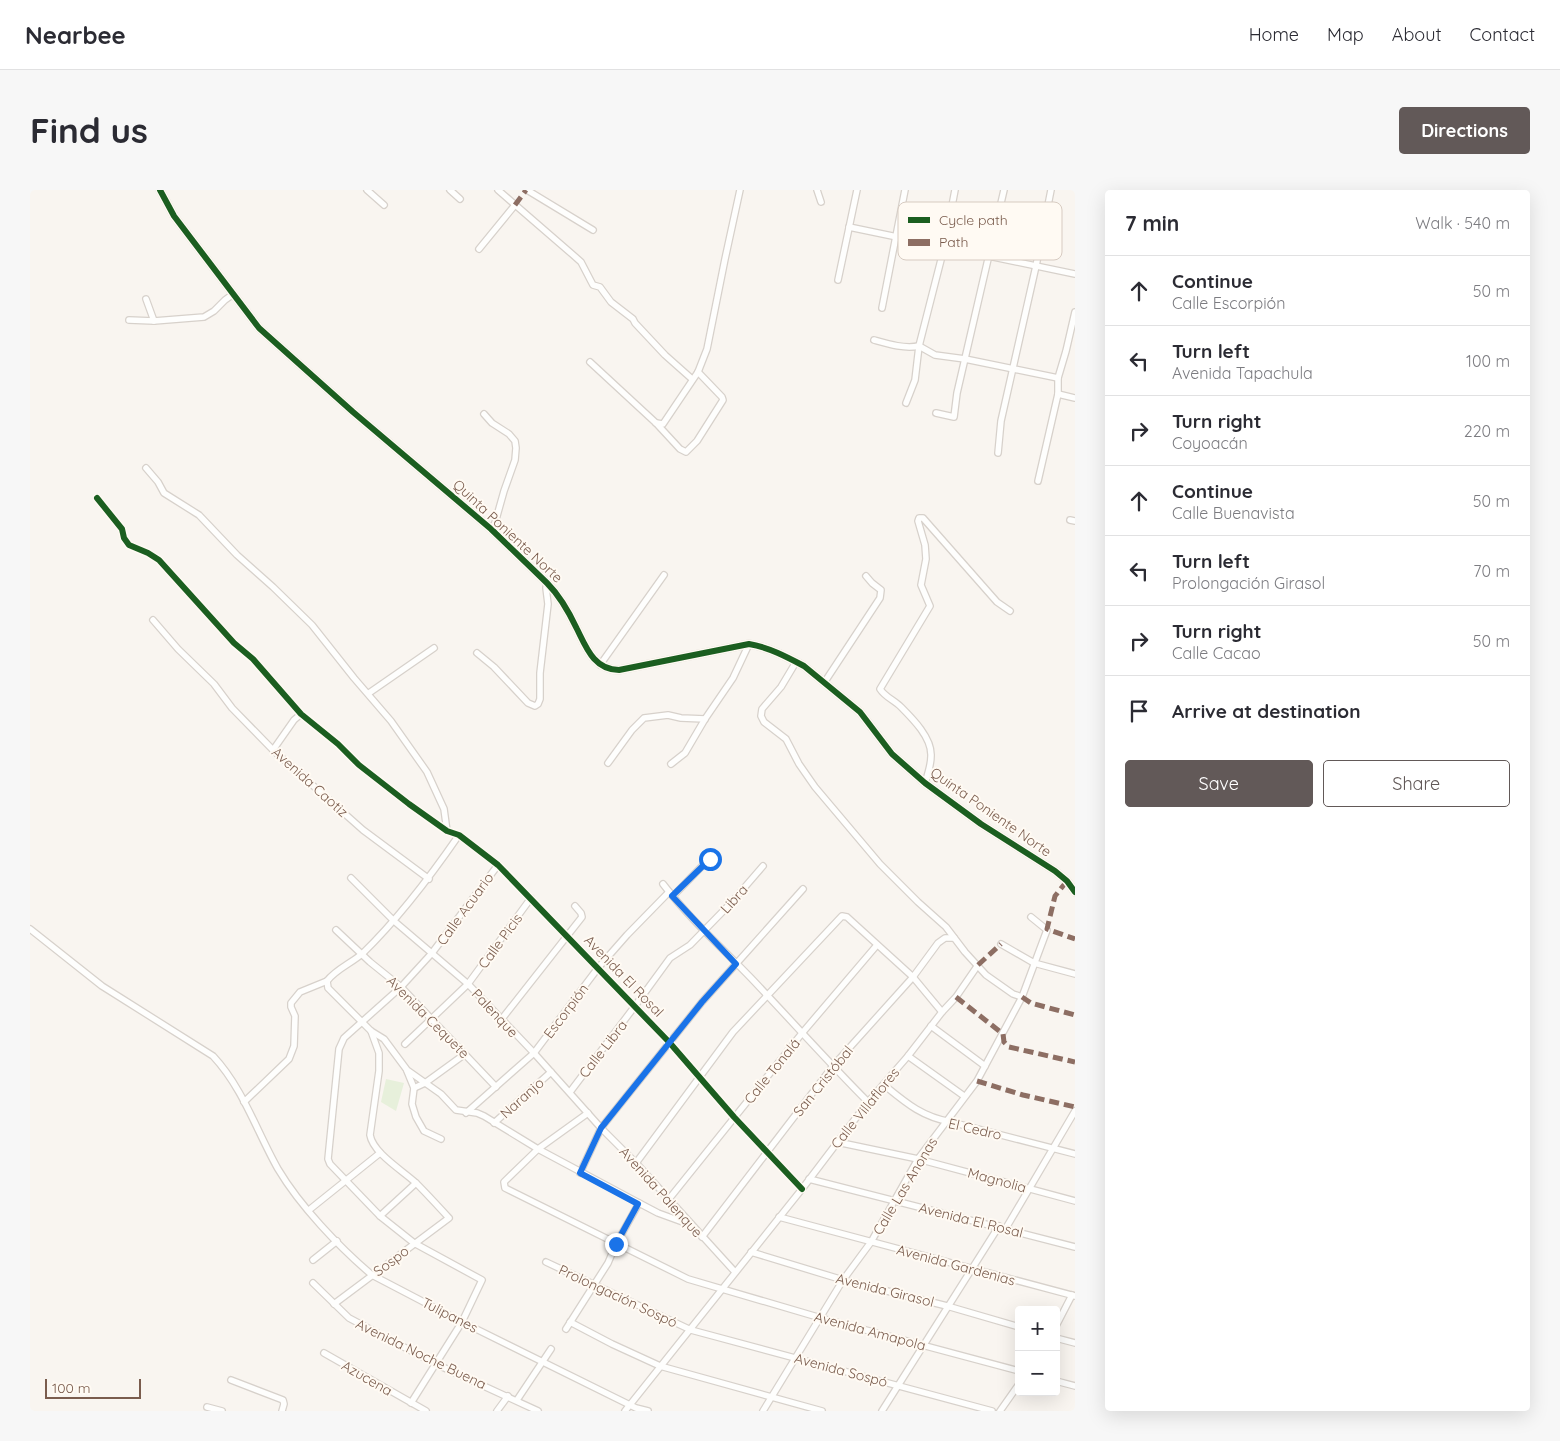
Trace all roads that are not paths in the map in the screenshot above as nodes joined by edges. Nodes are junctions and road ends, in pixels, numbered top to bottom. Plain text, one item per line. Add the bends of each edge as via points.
1 (160, 190) edge
2 (367, 190) edge
3 (450, 190) edge
4 (498, 190) edge
5 (528, 190) edge
6 (740, 190) edge
7 (817, 190) edge
8 (857, 190) edge
9 (460, 199) dead end
10 (821, 202) dead end
11 (384, 205) dead end
12 (514, 205) junction
13 (898, 223) edge
14 (849, 227) junction
15 (593, 230) dead end
16 (895, 237) junction
17 (898, 238) edge
18 (479, 249) dead end
19 (941, 260) edge
20 (987, 260) edge
21 (1004, 260) edge
22 (1037, 260) edge
23 (1036, 266) junction
24 (1075, 274) edge
25 (838, 280) dead end
26 (232, 295) junction
27 (146, 299) dead end
28 (882, 308) dead end
29 (1075, 313) edge
30 (129, 320) dead end
31 (154, 321) junction
32 (874, 340) dead end
33 (919, 346) junction
34 (1066, 351) junction
35 (1075, 354) edge
36 (965, 359) junction
37 (590, 362) dead end
38 (1014, 370) junction
39 (698, 372) junction
40 (1058, 378) junction
41 (692, 379) junction
42 (1058, 394) junction
43 (1075, 398) edge
44 (906, 403) dead end
45 (936, 413) dead end
46 (484, 414) dead end
47 (656, 423) junction
48 (998, 453) dead end
49 (146, 468) dead end
50 (1038, 481) dead end
51 (97, 498) dead end
52 (491, 529) junction
53 (664, 575) dead end
54 (866, 576) dead end
55 (547, 583) junction
56 (1010, 611) dead end
57 (153, 620) dead end
58 (749, 644) junction
59 (434, 648) dead end
60 (477, 653) dead end
61 (796, 662) junction
62 (600, 665) junction
63 (824, 683) junction
64 (369, 694) junction
65 (300, 714) junction
66 (705, 719) junction
67 (273, 750) junction
68 (608, 763) dead end
69 (671, 764) dead end
70 (925, 783) junction
71 (448, 831) junction
72 (459, 835) junction
73 (710, 859) dead end
74 (498, 865) junction
75 (763, 866) dead end
76 (351, 878) dead end
77 (429, 879) junction
78 (663, 884) dead end
79 (803, 889) dead end
80 (1075, 892) edge
81 (671, 894) junction
82 (531, 898) junction
83 (575, 906) dead end
84 (1031, 917) dead end
85 (394, 921) junction
86 (30, 929) edge
87 (336, 930) dead end
88 (704, 930) junction
89 (566, 935) junction
90 (954, 938) junction
91 (1001, 944) dead end
92 (877, 945) junction
93 (432, 953) junction
94 (362, 954) junction
95 (1034, 963) junction
96 (736, 964) junction
97 (978, 965) junction
98 (598, 968) junction
99 (1075, 974) edge
100 (913, 977) junction
101 (326, 981) junction
102 (468, 984) junction
103 (401, 987) junction
104 (768, 996) junction
105 (1022, 997) junction
106 (636, 1006) junction
107 (942, 1012) junction
108 (432, 1018) junction
109 (501, 1020) junction
110 (362, 1022) junction
111 (931, 1026) junction
112 (371, 1031) junction
113 (803, 1032) junction
114 (669, 1042) junction
115 (405, 1044) dead end
116 (534, 1053) junction
117 (465, 1054) junction
118 (908, 1056) junction
119 (833, 1066) junction
120 (985, 1066) junction
121 (407, 1070) junction
122 (551, 1072) junction
123 (700, 1077) junction
124 (425, 1084) junction
125 (884, 1085) junction
126 (496, 1087) junction
127 (414, 1088) junction
128 (570, 1092) junction
129 (964, 1096) junction
130 (244, 1102) junction
131 (868, 1102) junction
132 (1075, 1111) edge
133 (466, 1113) junction
134 (588, 1113) junction
135 (734, 1117) junction
136 (946, 1121) junction
137 (494, 1123) junction
138 (601, 1128) junction
139 (441, 1139) dead end
140 (837, 1142) junction
141 (1054, 1148) junction
142 (538, 1149) junction
143 (767, 1151) junction
144 (380, 1152) junction
145 (1075, 1154) edge
146 (918, 1159) junction
147 (636, 1162) junction
148 (580, 1173) junction
149 (809, 1179) junction
150 (346, 1182) junction
151 (416, 1183) junction
152 (1028, 1188) junction
153 (802, 1189) junction
154 (669, 1199) junction
155 (894, 1201) junction
156 (1075, 1201) edge
157 (638, 1204) junction
158 (309, 1210) junction
159 (380, 1216) junction
160 (779, 1217) junction
161 (691, 1225) junction
162 (999, 1226) junction
163 (1006, 1228) junction
164 (702, 1237) junction
165 (337, 1241) junction
166 (871, 1242) junction
167 (414, 1244) junction
168 (616, 1244) junction
169 (1075, 1247) edge
170 (751, 1252) junction
171 (313, 1260) dead end
172 (546, 1262) dead end
173 (972, 1270) junction
174 (734, 1272) junction
175 (372, 1275) junction
176 (843, 1280) junction
177 (313, 1283) dead end
178 (593, 1285) junction
179 (722, 1289) junction
180 (1074, 1296) edge
181 (334, 1304) junction
182 (948, 1306) junction
183 (821, 1318) junction
184 (1060, 1319) edge
185 (462, 1322) junction
186 (570, 1322) junction
187 (1015, 1326) edge
188 (566, 1329) dead end
189 (690, 1330) junction
190 (1060, 1339) edge
191 (1075, 1343) edge
192 (924, 1346) junction
193 (551, 1349) dead end
194 (324, 1353) dead end
195 (796, 1358) junction
196 (542, 1362) junction
197 (436, 1364) junction
198 (660, 1366) junction
199 (1015, 1371) edge
200 (231, 1380) dead end
201 (1060, 1382) edge
202 (899, 1385) junction
203 (1075, 1386) edge
204 (1015, 1390) edge
205 (508, 1396) junction
206 (772, 1397) junction
207 (517, 1400) junction
208 (410, 1403) junction
209 (630, 1404) junction
210 (207, 1407) dead end
211 (222, 1411) edge
212 (282, 1411) edge
213 (426, 1411) edge
214 (497, 1411) edge
215 (538, 1411) edge
216 (625, 1411) edge
217 (648, 1411) edge
218 (763, 1411) edge
219 (822, 1411) edge
220 (882, 1411) edge
221 (992, 1411) edge
222 (1000, 1411) edge

1 - 26 street, Quinta Poniente Norte via 174,216
2 - 11 street
3 - 9 street
4 - 12 street
5 - 15 street
6 - 39 street via 707,349
7 - 10 street
8 - 14 street
12 - 18 street
12 - 41 street via 572,254 593,285 600,286 612,302
13 - 16 street
14 - 16 street
14 - 25 street
16 - 17 street
16 - 28 street
19 - 33 street
20 - 36 street
21 - 23 street
22 - 23 street
23 - 24 street
23 - 38 street
26 - 31 street via 208,316
26 - 52 street, Quinta Poniente Norte via 266,334
27 - 31 street
29 - 34 street
30 - 31 street
32 - 33 street via 911,348
33 - 36 street via 935,355
33 - 44 street via 915,380
34 - 35 street
34 - 40 street
36 - 38 street
36 - 45 street via 954,417
37 - 47 street
38 - 40 street
38 - 48 street via 1000,426
39 - 41 street
39 - 47 street via 723,400 697,441 686,452
40 - 42 street
41 - 47 street via 663,424
42 - 43 street
42 - 50 street
46 - 52 street via 509,434 516,448 515,460
49 - 64 street via 164,493 199,515 237,556 312,625
51 - 65 street, Avenida El Rosal via 122,529 129,546 159,560
52 - 55 street, Quinta Poniente Norte
53 - 62 street
54 - 63 street via 881,590 880,598
55 - 60 street via 548,604 538,704 528,703
55 - 62 street, Quinta Poniente Norte via 566,608 584,645
56 - 70 street via 997,602 923,518 919,518 926,560 921,585 930,606 880,689 900,706 927,738 932,754
57 - 67 street, Avenida Caotiz
58 - 61 street, Quinta Poniente Norte
58 - 62 street, Quinta Poniente Norte via 619,670
58 - 66 street via 733,678
59 - 64 street
61 - 63 street, Quinta Poniente Norte
61 - 90 street via 762,709 764,722 786,739 815,787 880,864
63 - 70 street, Quinta Poniente Norte via 860,712 892,754
64 - 71 street via 427,772 444,809
65 - 67 street
65 - 71 street, Avenida El Rosal via 359,765
66 - 68 street via 668,714 644,718
66 - 69 street via 685,753
67 - 77 street, Avenida Caotiz via 363,830
70 - 80 street, Quinta Poniente Norte via 980,824 1055,871 1068,881
71 - 72 street, Avenida El Rosal
72 - 74 street, Avenida El Rosal
72 - 77 street
73 - 81 street, Escorpión
74 - 82 street, Avenida El Rosal
74 - 93 street, Calle Acuario
75 - 88 street, Libra
76 - 85 street, Palenque
77 - 85 street
78 - 81 street
79 - 96 street
81 - 88 street
81 - 98 street, Escorpión via 627,935
82 - 89 street, Avenida El Rosal
82 - 102 street, Calle Picis
83 - 89 street via 582,915
84 - 95 street, Calle Las Anonas via 1047,929
85 - 93 street, Palenque
85 - 94 street
86 - 130 street, Tulipanes via 102,986 213,1056
87 - 94 street, Avenida Cequete
88 - 96 street
88 - 106 street, Libra via 690,945 670,958
89 - 98 street, Avenida El Rosal
89 - 109 street
90 - 97 street
90 - 100 street, San Cristóbal via 945,938 938,943
91 - 95 street
92 - 100 street
92 - 104 street via 842,916
92 - 113 street, Calle Tonalá
93 - 102 street, Palenque
93 - 103 street, Calle Acuario
94 - 101 street
94 - 103 street, Avenida Cequete
95 - 99 street
95 - 105 street, Calle Las Anonas
96 - 104 street
96 - 114 street
97 - 105 street via 1012,994
97 - 107 street, Calle Villaflores
98 - 106 street, Avenida El Rosal
98 - 116 street, Escorpión
100 - 107 street
100 - 119 street, San Cristóbal
101 - 110 street via 328,988
101 - 130 street via 300,992 291,1003 295,1016 294,1046 289,1059
102 - 108 street, Calle Picis
102 - 109 street, Palenque
103 - 108 street, Avenida Cequete
103 - 110 street, Calle Acuario
104 - 113 street
104 - 123 street via 733,1032
105 - 120 street, Calle Las Anonas
106 - 114 street, Avenida El Rosal
106 - 128 street, Calle Libra
107 - 111 street, Calle Villaflores
108 - 115 street, Calle Picis
108 - 117 street, Avenida Cequete
109 - 116 street, Palenque
110 - 112 street
110 - 150 street, Calle Acuario via 344,1038 339,1049 328,1159
111 - 118 street, Calle Villaflores
111 - 120 street
112 - 121 street via 384,1039
112 - 144 street via 379,1054 379,1071 370,1135
113 - 119 street
113 - 135 street, Calle Tonalá
114 - 123 street, Avenida El Rosal
114 - 138 street
116 - 122 street, Palenque
116 - 126 street, Escorpión
117 - 124 street
117 - 126 street, Avenida Cequete
118 - 125 street, Calle Villaflores
118 - 129 street
119 - 131 street
119 - 143 street, San Cristóbal
120 - 129 street, Calle Las Anonas
121 - 124 street
121 - 127 street
122 - 128 street, Palenque
122 - 137 street, Naranjo
123 - 135 street, Avenida El Rosal
123 - 147 street
124 - 127 street
124 - 133 street via 442,1094 456,1110
125 - 131 street, Calle Villaflores
125 - 136 street, El Cedro via 921,1113
126 - 133 street, Escorpión
127 - 139 street via 412,1104 416,1117 424,1131
128 - 134 street, Palenque
129 - 136 street, Calle Las Anonas
130 - 158 street, Tulipanes via 278,1169
131 - 140 street, Calle Villaflores
132 - 141 street
133 - 137 street via 476,1113
134 - 138 street, Avenida Palenque
134 - 142 street
135 - 143 street, Avenida El Rosal
135 - 154 street, Calle Tonalá
136 - 141 street, El Cedro
136 - 146 street, Calle Las Anonas
137 - 142 street
138 - 147 street, Avenida Palenque
138 - 148 street
140 - 146 street, Magnolia
140 - 149 street, Calle Villaflores
141 - 145 street, El Cedro
141 - 152 street
142 - 148 street
142 - 168 street, Avenida Amapola via 504,1182 505,1188
143 - 153 street, Avenida El Rosal
143 - 164 street, San Cristóbal
144 - 150 street
144 - 151 street
146 - 152 street, Magnolia
146 - 155 street, Calle Las Anonas
147 - 154 street, Avenida Palenque
148 - 157 street
149 - 153 street, Calle Villaflores
149 - 155 street, Avenida El Rosal
150 - 158 street
150 - 159 street, Calle Acuario
151 - 159 street
151 - 167 street, Sospo via 449,1218
152 - 156 street, Magnolia
152 - 163 street
153 - 160 street, Calle Villaflores
154 - 161 street, Avenida Palenque
155 - 162 street, Avenida El Rosal
155 - 166 street, Calle Las Anonas
157 - 161 street
157 - 168 street
158 - 165 street, Tulipanes
159 - 167 street, Calle Acuario
160 - 166 street, Avenida Gardenias
160 - 170 street, Calle Villaflores
161 - 164 street, Avenida Palenque
162 - 163 street, Avenida El Rosal
162 - 173 street
163 - 169 street, Avenida El Rosal
164 - 174 street, Avenida Palenque
165 - 171 street
165 - 175 street, Tulipanes
166 - 173 street, Avenida Gardenias
166 - 176 street, Calle Las Anonas
167 - 175 street, Sospo
167 - 185 street, Calle Acuario via 482,1280
168 - 178 street
168 - 179 street, Avenida Amapola via 688,1279
170 - 174 street, Calle Villaflores
170 - 176 street, Avenida Girasol
172 - 178 street, Prolongación Sospó
173 - 180 street, Avenida Gardenias
173 - 182 street
174 - 179 street, Calle Villaflores
175 - 181 street, Sospo
175 - 185 street, Tulipanes
176 - 182 street, Avenida Girasol
176 - 183 street, Calle Las Anonas
177 - 181 street, Avenida Noche Buena
178 - 186 street
178 - 189 street, Prolongación Sospó
179 - 183 street, Avenida Amapola
179 - 189 street, Calle Villaflores
180 - 184 street
181 - 197 street, Avenida Noche Buena via 349,1318
182 - 187 street, Avenida Girasol
182 - 192 street
183 - 192 street, Avenida Amapola
183 - 195 street, Calle Las Anonas
185 - 196 street, Tulipanes
185 - 197 street
186 - 188 street
186 - 198 street
189 - 195 street, Avenida Sospó
189 - 198 street, Calle Villaflores
190 - 191 street
192 - 199 street, Avenida Amapola
192 - 202 street
193 - 196 street
194 - 208 street, Azucena
195 - 202 street, Avenida Sospó
195 - 206 street, Calle Las Anonas
196 - 207 street
196 - 209 street, Tulipanes
197 - 205 street, Avenida Noche Buena
197 - 208 street
198 - 206 street
198 - 209 street, Calle Villaflores
200 - 212 street via 283,1400
201 - 203 street
202 - 220 street
202 - 221 street, Avenida Sospó
204 - 222 street
205 - 207 street, Avenida Noche Buena
205 - 214 street
206 - 218 street, Calle Las Anonas
206 - 219 street
207 - 215 street, Avenida Noche Buena
208 - 213 street, Azucena
209 - 216 street, Calle Villaflores
209 - 217 street, Tulipanes
210 - 211 street

